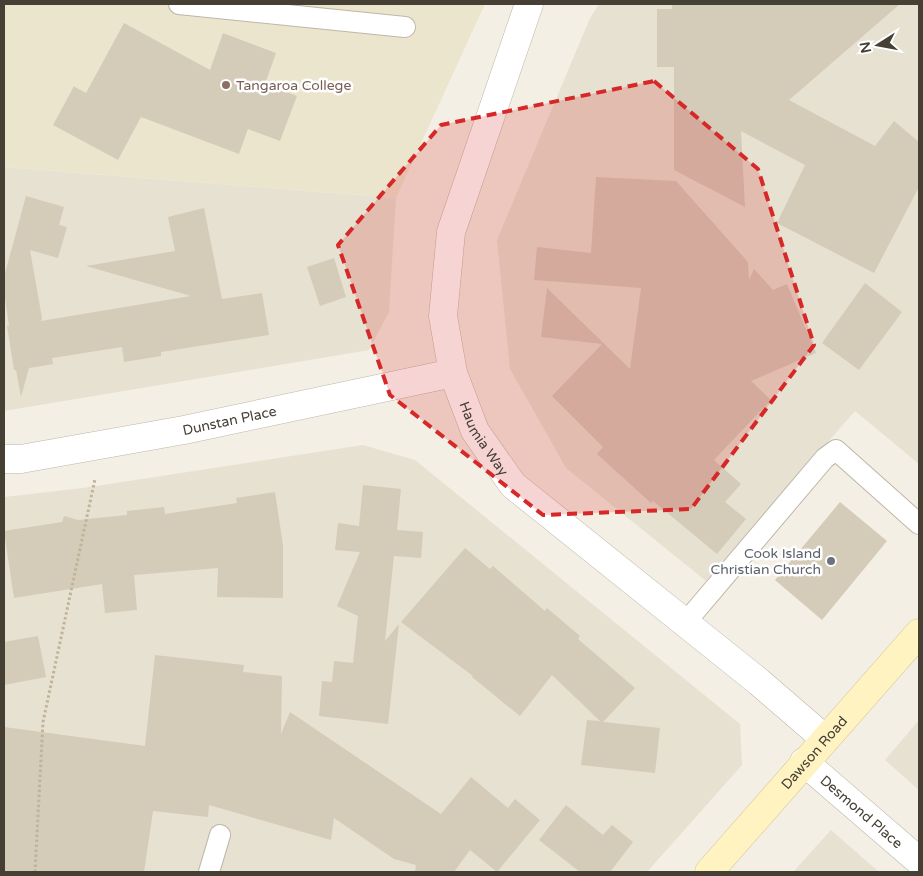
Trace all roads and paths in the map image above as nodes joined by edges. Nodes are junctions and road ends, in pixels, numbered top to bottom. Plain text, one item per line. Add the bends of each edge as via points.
1 (179, 4) edge
2 (529, 4) edge
3 (405, 27) dead end
4 (453, 373) junction
5 (103, 444) junction
6 (4, 459) edge
7 (919, 524) edge
8 (685, 623) junction
9 (919, 633) edge
10 (825, 739) junction
11 (804, 762) junction
12 (220, 835) dead end
13 (919, 861) edge
14 (35, 872) edge
15 (209, 872) edge
16 (709, 872) edge

1 - 3 lane
2 - 4 street, Haumia Way via 451,232 443,316
4 - 5 street, Dunstan Place
4 - 8 street, Haumia Way via 475,431 513,486
5 - 6 street, Dunstan Place
5 - 14 path via 43,722
7 - 8 lane via 836,450 825,458
8 - 10 street, Haumia Way
9 - 10 main road, Dawson Road
10 - 11 main road, Dawson Road
11 - 13 street, Desmond Place
11 - 16 main road, Dawson Road
12 - 15 lane

